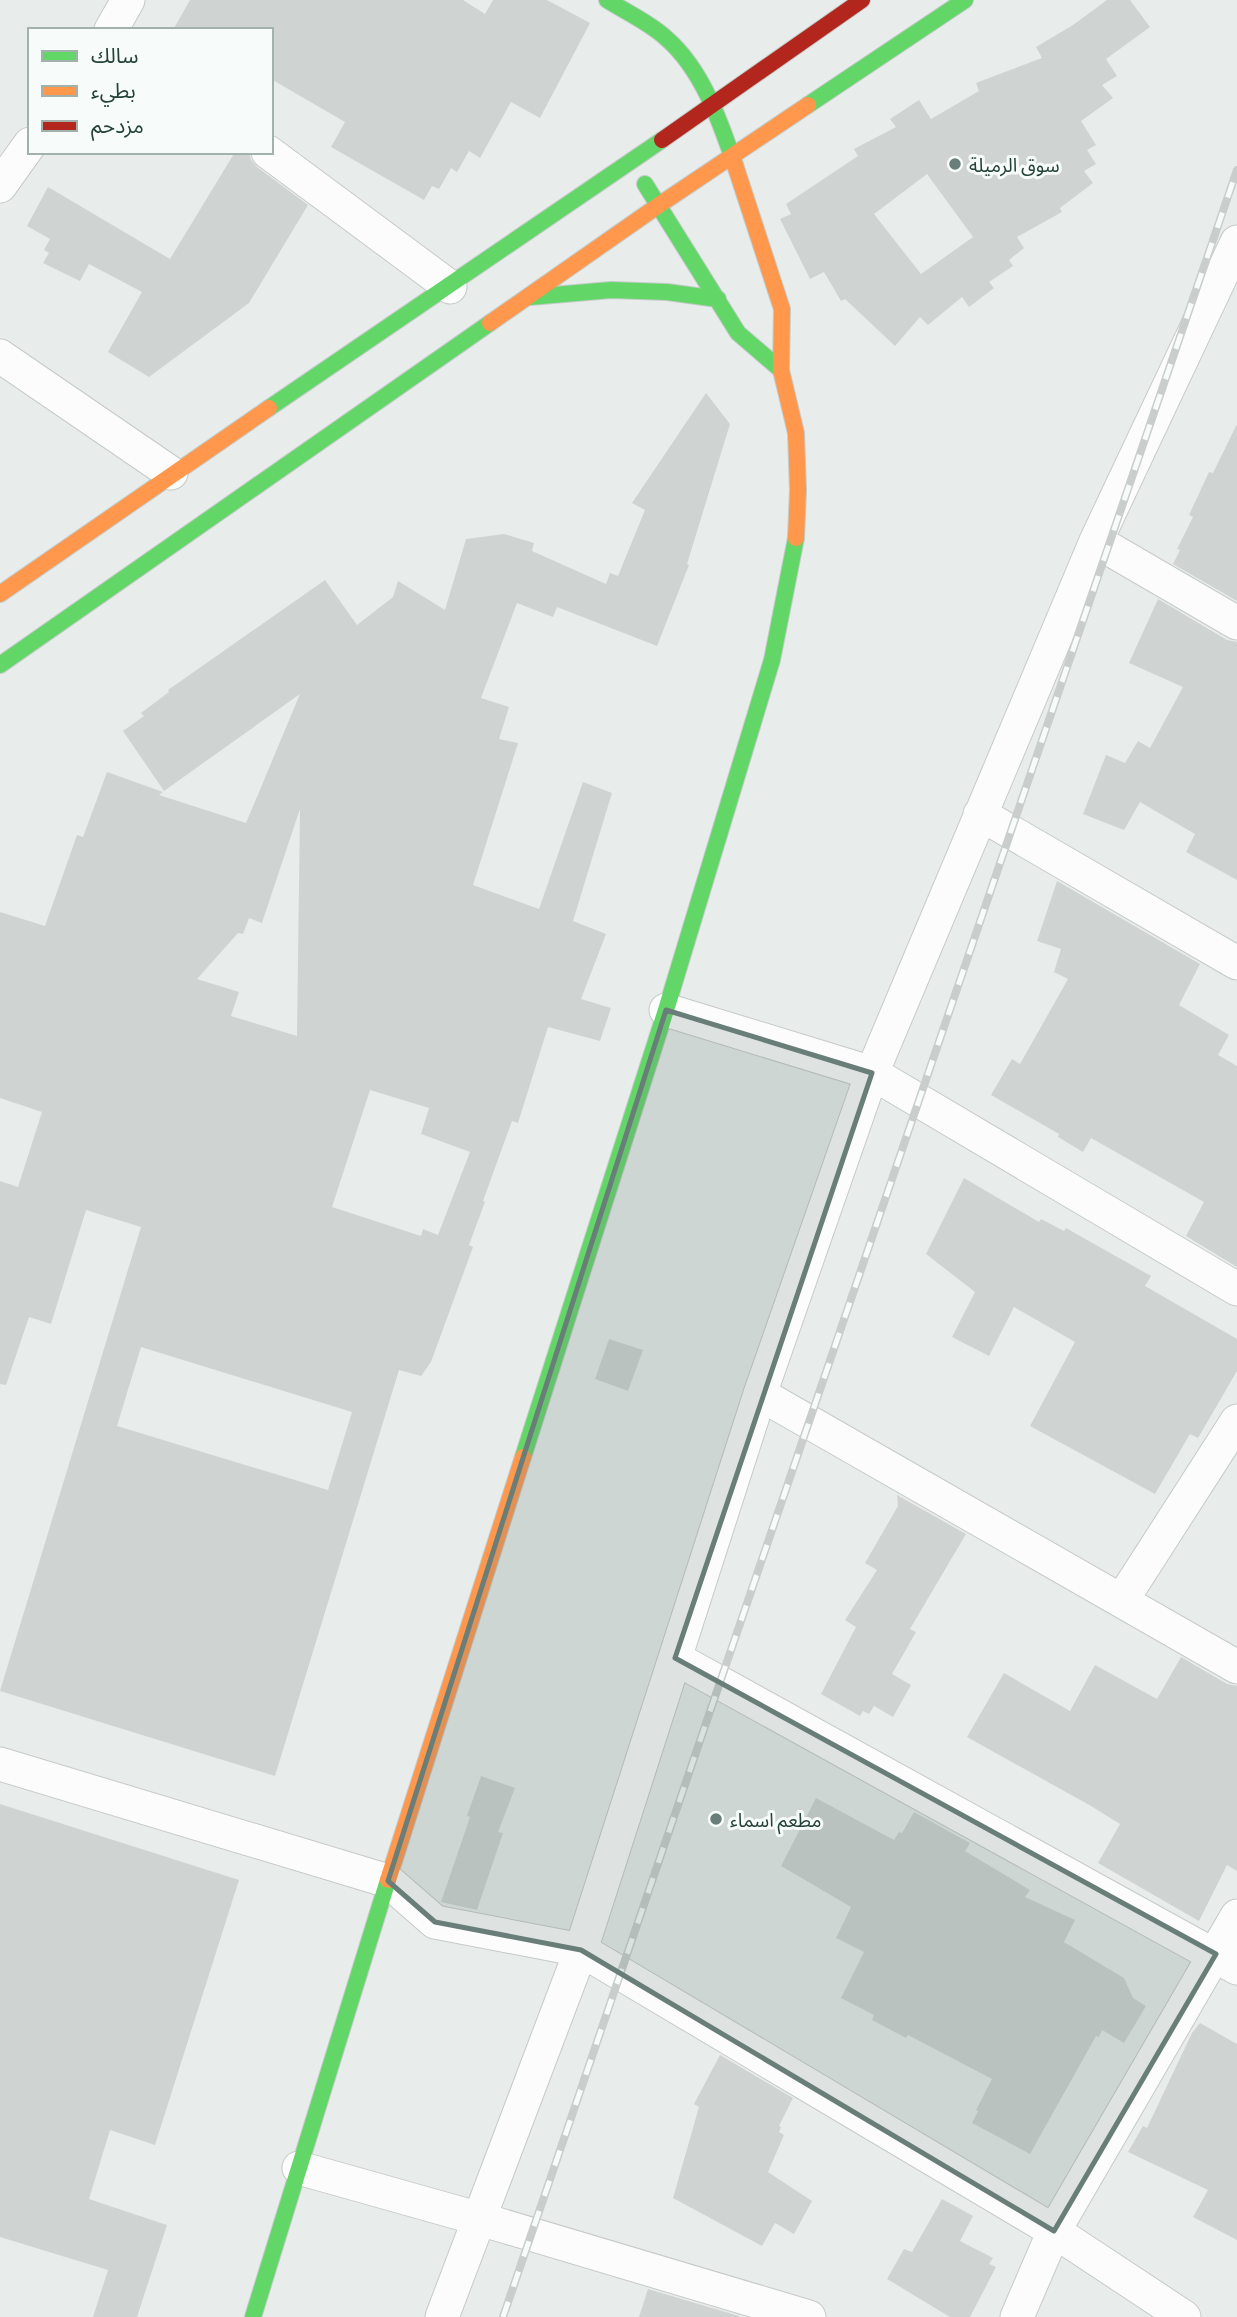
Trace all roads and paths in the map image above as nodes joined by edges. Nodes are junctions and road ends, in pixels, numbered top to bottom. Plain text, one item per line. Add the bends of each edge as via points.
1 (128, 0) edge
2 (607, 0) edge
3 (862, 0) edge
4 (965, 0) edge
5 (112, 28) edge
6 (712, 107) junction
7 (28, 147) edge
8 (271, 154) edge
9 (732, 157) junction
10 (630, 161) junction
11 (0, 186) edge
12 (659, 205) junction
13 (1233, 262) edge
14 (450, 287) junction
15 (528, 298) junction
16 (718, 299) junction
17 (0, 356) edge
18 (781, 370) junction
19 (171, 473) junction
20 (1096, 541) junction
21 (0, 594) edge
22 (1237, 623) edge
23 (0, 665) edge
24 (980, 814) junction
25 (1237, 963) edge
26 (666, 1010) junction
27 (872, 1073) junction
28 (1237, 1289) edge
29 (760, 1394) junction
30 (1237, 1421) edge
31 (1122, 1600) junction
32 (675, 1658) junction
33 (1237, 1667) edge
34 (0, 1764) edge
35 (388, 1881) junction
36 (1237, 1916) edge
37 (581, 1950) junction
38 (1227, 1961) edge
39 (299, 2168) junction
40 (480, 2219) junction
41 (1054, 2231) junction
42 (253, 2317) edge
43 (442, 2317) edge
44 (809, 2317) edge
45 (1017, 2317) edge
46 (1184, 2317) edge

1 - 5 street
2 - 6 street via 665,36 689,61
3 - 6 street
4 - 9 street
6 - 9 street
6 - 10 street
7 - 11 street
8 - 14 street
9 - 12 street
9 - 18 street via 782,309
10 - 12 street
10 - 14 street
12 - 15 street
12 - 16 street
13 - 20 street
14 - 19 street
15 - 16 street via 611,290
15 - 23 street
16 - 18 street via 738,333
17 - 19 street
18 - 26 street via 796,433 796,536 772,660
19 - 21 street
20 - 22 street
20 - 24 street
24 - 25 street
24 - 27 street
26 - 27 street
26 - 35 street
27 - 28 street
27 - 29 street
29 - 31 street
29 - 32 street
30 - 31 street
31 - 33 street
32 - 37 street
32 - 38 street
34 - 35 street
35 - 37 street via 435,1922
35 - 39 street
36 - 38 street
37 - 40 street
37 - 41 street
38 - 41 street
39 - 40 street
39 - 42 street
40 - 43 street
40 - 44 street
41 - 45 street
41 - 46 street

